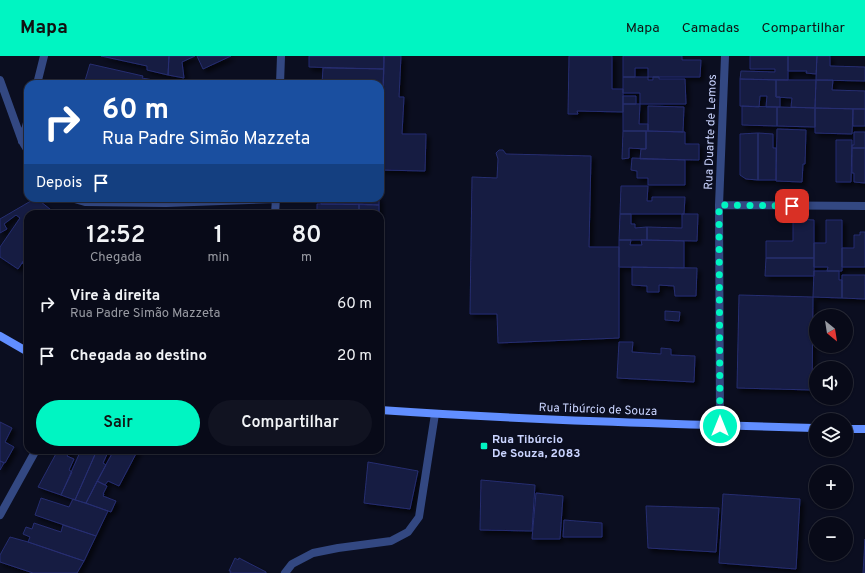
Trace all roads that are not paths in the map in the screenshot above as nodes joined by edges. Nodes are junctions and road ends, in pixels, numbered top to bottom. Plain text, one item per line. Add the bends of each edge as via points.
1 (44, 56) edge
2 (281, 56) edge
3 (725, 56) edge
4 (0, 80) edge
5 (38, 80) edge
6 (280, 80) edge
7 (24, 134) edge
8 (22, 141) junction
9 (24, 144) edge
10 (85, 202) edge
11 (194, 202) edge
12 (719, 205) junction
13 (865, 206) edge
14 (0, 336) edge
15 (24, 350) edge
16 (384, 410) edge
17 (435, 414) junction
18 (720, 426) junction
19 (809, 428) edge
20 (853, 429) edge
21 (865, 429) edge
22 (34, 454) edge
23 (0, 513) edge
24 (285, 573) edge

1 - 5 street
2 - 6 street
3 - 12 street, Rua Duarte de Lemos
4 - 8 street
7 - 8 street
8 - 9 street
10 - 11 street
12 - 13 street
12 - 18 street, Rua Duarte de Lemos
14 - 15 main road
16 - 17 main road, Rua Tibúrcio de Souza
17 - 18 main road, Rua Tibúrcio de Souza
17 - 24 street via 419,517 408,532 391,541 313,553 292,564
18 - 19 main road, Rua Tibúrcio de Souza
20 - 21 main road
22 - 23 street

